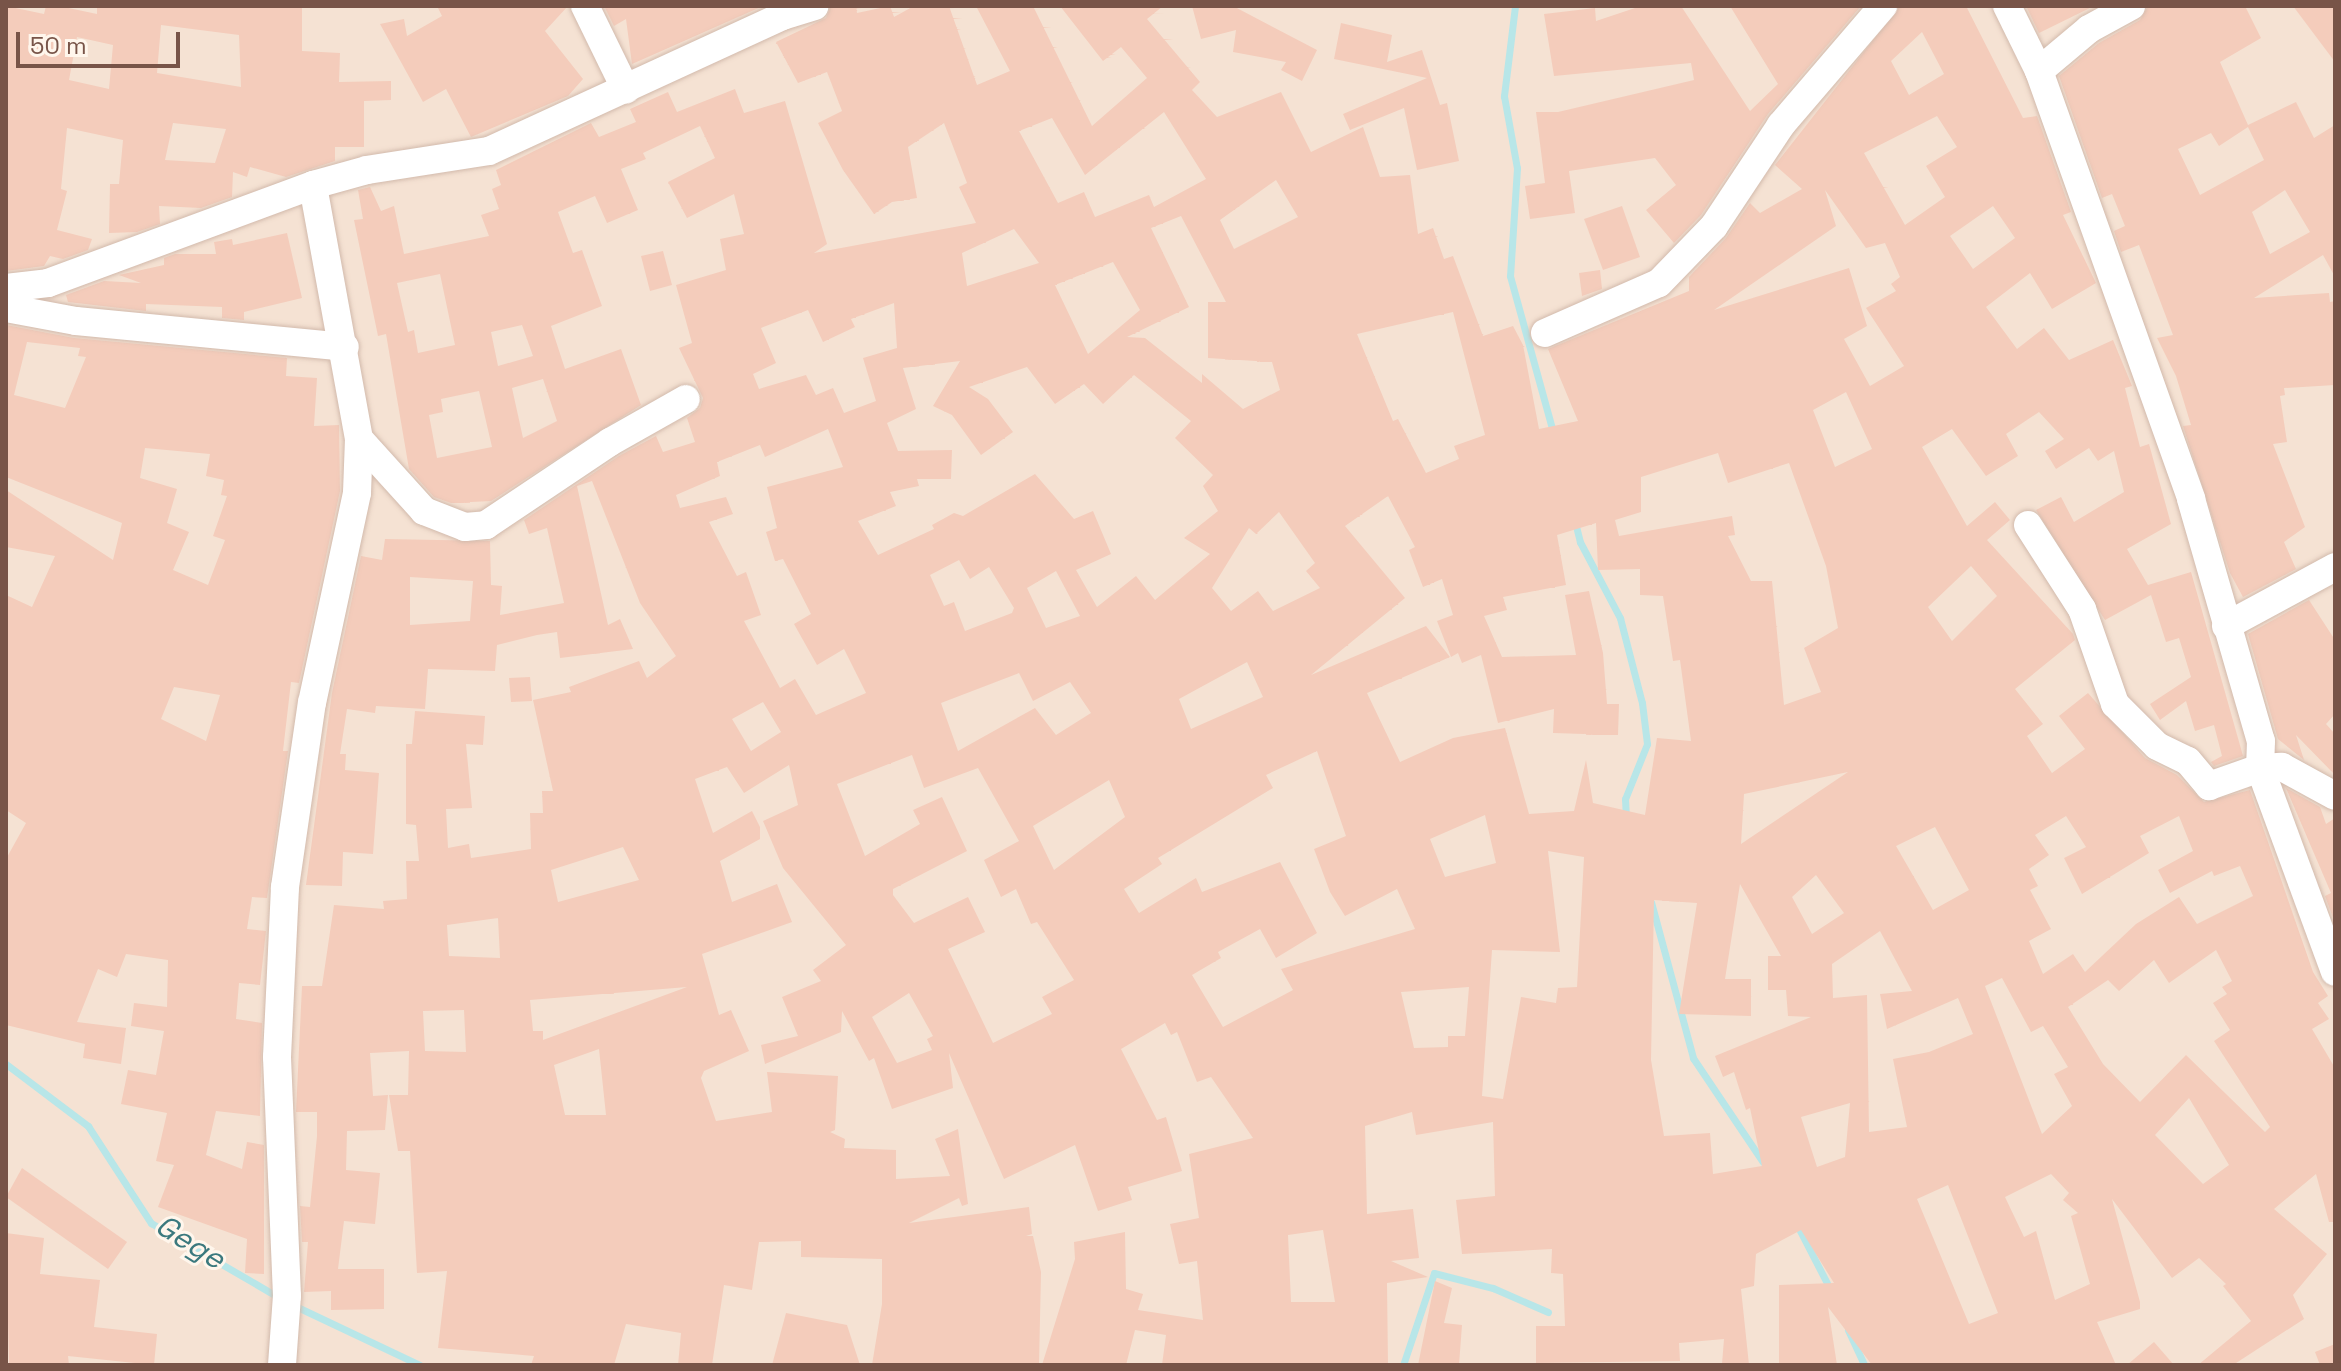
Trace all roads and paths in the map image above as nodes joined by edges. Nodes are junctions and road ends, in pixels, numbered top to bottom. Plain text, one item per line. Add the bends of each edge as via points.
1 (585, 6) edge
2 (814, 6) edge
3 (1883, 6) edge
4 (2007, 6) edge
5 (2131, 6) edge
6 (2039, 71) junction
7 (626, 90) junction
8 (313, 185) junction
9 (6, 288) edge
10 (6, 308) edge
11 (1545, 333) dead end
12 (345, 347) junction
13 (686, 399) dead end
14 (359, 439) junction
15 (2028, 525) dead end
16 (2335, 567) edge
17 (2226, 626) junction
18 (2260, 768) junction
19 (2335, 796) edge
20 (2335, 972) edge
21 (282, 1362) edge

1 - 7 street
2 - 7 street
3 - 11 street via 1781,125 1714,226 1659,283
4 - 6 street
5 - 6 street via 2089,29
6 - 17 street via 2191,499
7 - 8 street via 489,151 367,170
8 - 9 street via 48,283
8 - 12 street
10 - 12 street via 76,321
12 - 14 street
13 - 14 street via 610,442 486,525 465,527 424,511
14 - 21 street via 357,493 312,703 285,887 277,1057 287,1296
15 - 18 street via 2082,609 2115,704 2157,746 2188,761 2209,786
16 - 17 street
17 - 18 street via 2261,741
18 - 19 street via 2293,771
18 - 20 street

